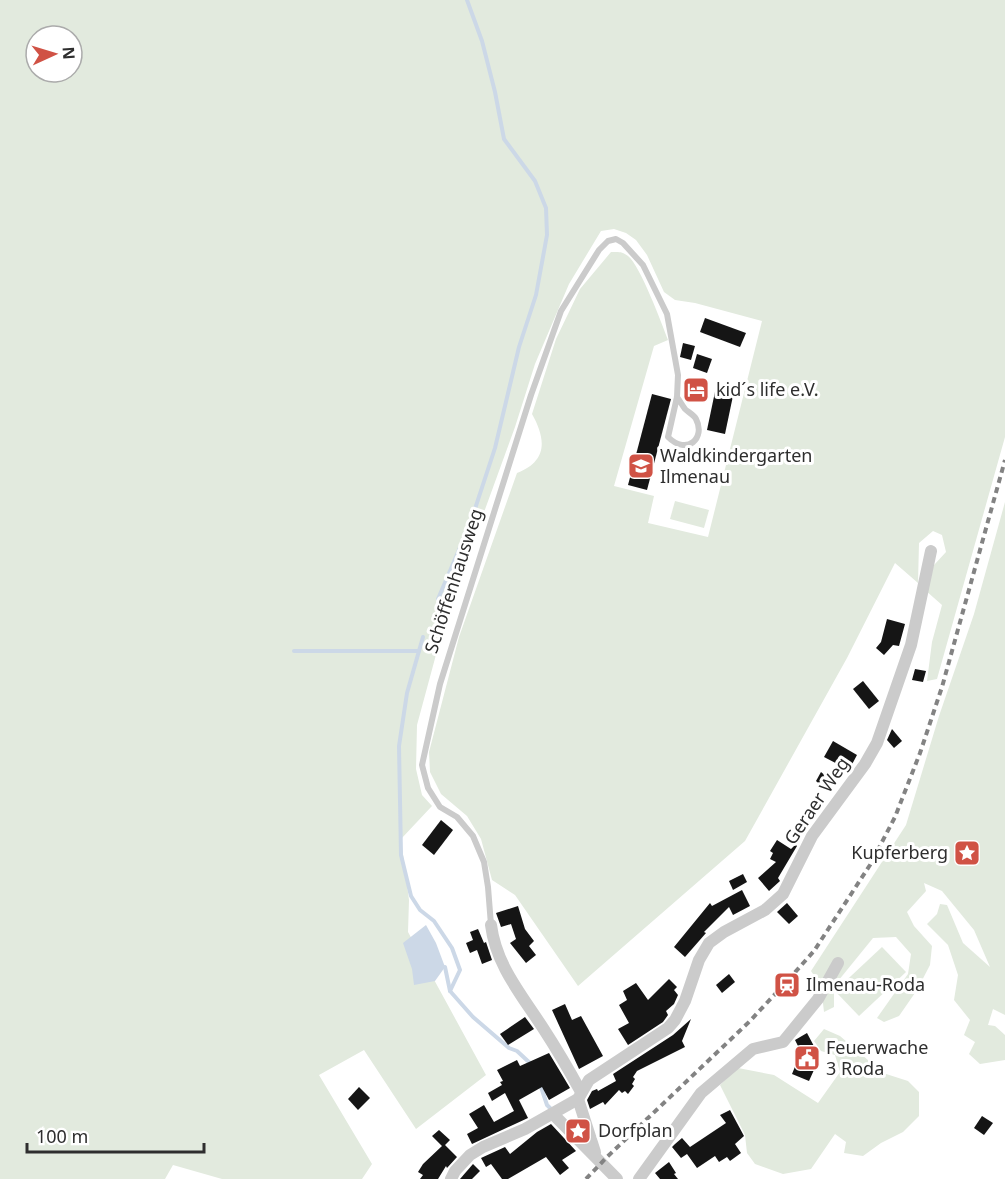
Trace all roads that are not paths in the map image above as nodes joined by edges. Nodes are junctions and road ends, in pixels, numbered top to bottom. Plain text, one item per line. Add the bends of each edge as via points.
1 (678, 397) junction
2 (931, 551) dead end
3 (491, 925) joint
4 (838, 963) dead end
5 (579, 1095) junction
6 (551, 1115) junction
7 (596, 1155) junction
8 (451, 1179) edge
9 (617, 1179) edge
10 (639, 1179) edge

1 - 1 lane, Schöffenhausweg via 696,419 699,431 695,441 686,446 675,444 668,437
1 - 3 lane, Schöffenhausweg via 673,339 662,300 630,250 616,239 608,241 561,310 440,684 422,765 428,788 440,807 457,817 473,836 484,862
2 - 5 street, Geraer Weg via 911,645 877,743 812,836 783,894 765,910 709,943 675,1020 589,1080
3 - 5 street, Schöffenhausweg via 493,946 503,967 557,1049
4 - 10 street via 818,999 783,1042 753,1049 701,1093
5 - 6 street
5 - 7 street
6 - 7 street
6 - 8 street via 476,1151
7 - 9 street

